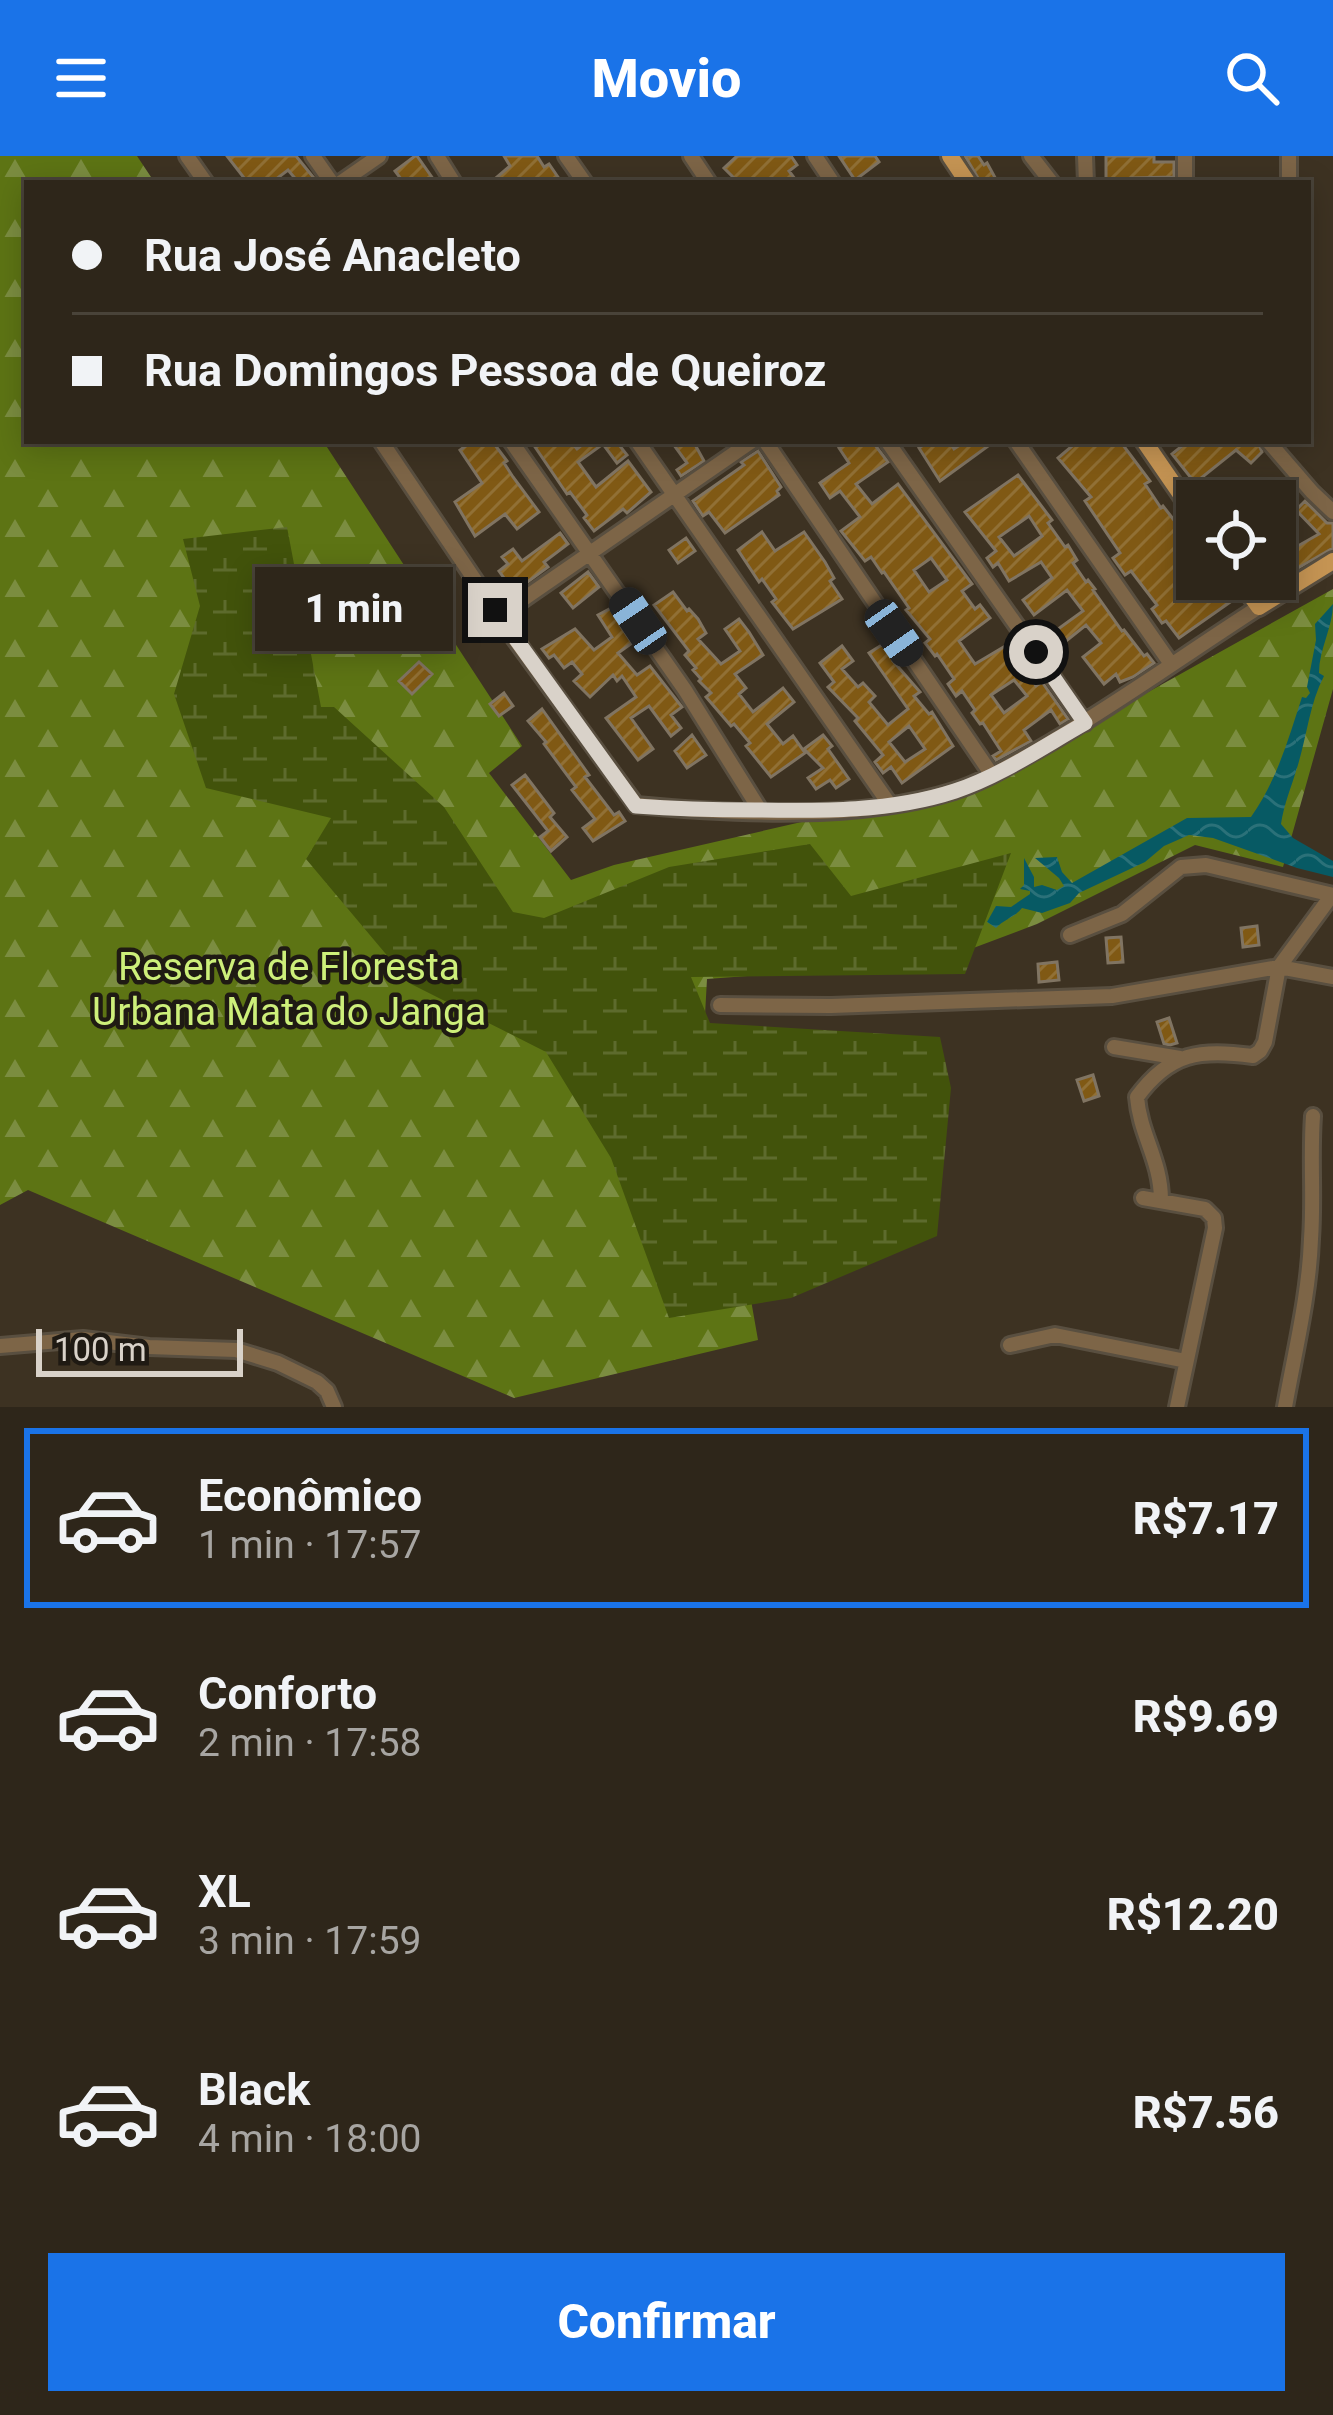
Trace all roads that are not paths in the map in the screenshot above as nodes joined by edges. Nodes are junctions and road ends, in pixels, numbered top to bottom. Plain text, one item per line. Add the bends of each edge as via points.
1 (313, 156) edge
2 (379, 156) edge
3 (1031, 156) edge
4 (333, 180) edge
5 (341, 180) edge
6 (1050, 180) edge
7 (383, 444) edge
8 (513, 444) edge
9 (639, 444) edge
10 (748, 444) edge
11 (767, 444) edge
12 (889, 444) edge
13 (1018, 444) edge
14 (1146, 444) edge
15 (1271, 444) edge
16 (1285, 444) edge
17 (1285, 461) junction
18 (1176, 487) edge
19 (675, 494) junction
20 (1333, 512) edge
21 (590, 553) junction
22 (1333, 561) edge
23 (1253, 600) edge
24 (1258, 607) junction
25 (499, 616) junction
26 (1171, 664) junction
27 (1085, 723) junction
28 (992, 775) junction
29 (890, 805) junction
30 (760, 810) junction
31 (1333, 895) edge
32 (1070, 935) dead end
33 (1279, 967) junction
34 (1333, 977) edge
35 (720, 1005) dead end
36 (1114, 1047) dead end
37 (1180, 1058) junction
38 (1313, 1116) dead end
39 (1143, 1198) dead end
40 (1161, 1200) junction
41 (1010, 1345) dead end
42 (0, 1346) edge
43 (1186, 1361) junction
44 (334, 1407) edge
45 (1177, 1407) edge
46 (1285, 1407) edge

1 - 4 street
2 - 5 street
3 - 6 street
7 - 25 street
8 - 21 street
9 - 19 street
10 - 19 street
11 - 28 street
12 - 27 street
13 - 26 street
14 - 18 main road
15 - 17 street
16 - 17 street
17 - 20 street
19 - 21 street
19 - 29 street
21 - 25 street
21 - 30 street
22 - 24 main road
23 - 24 main road
24 - 26 street
25 - 30 street via 636,806
26 - 27 street
27 - 28 street
28 - 29 street
29 - 30 street
31 - 32 street via 1206,865 1180,868 1122,914
31 - 33 street
33 - 34 street
33 - 35 street via 1112,996
33 - 37 street via 1260,1052
36 - 37 street
37 - 40 street via 1137,1097
38 - 46 street via 1310,1258
39 - 40 street
40 - 43 street via 1214,1218
41 - 43 street via 1066,1336
42 - 44 street via 83,1339 236,1350 327,1390
43 - 45 street

